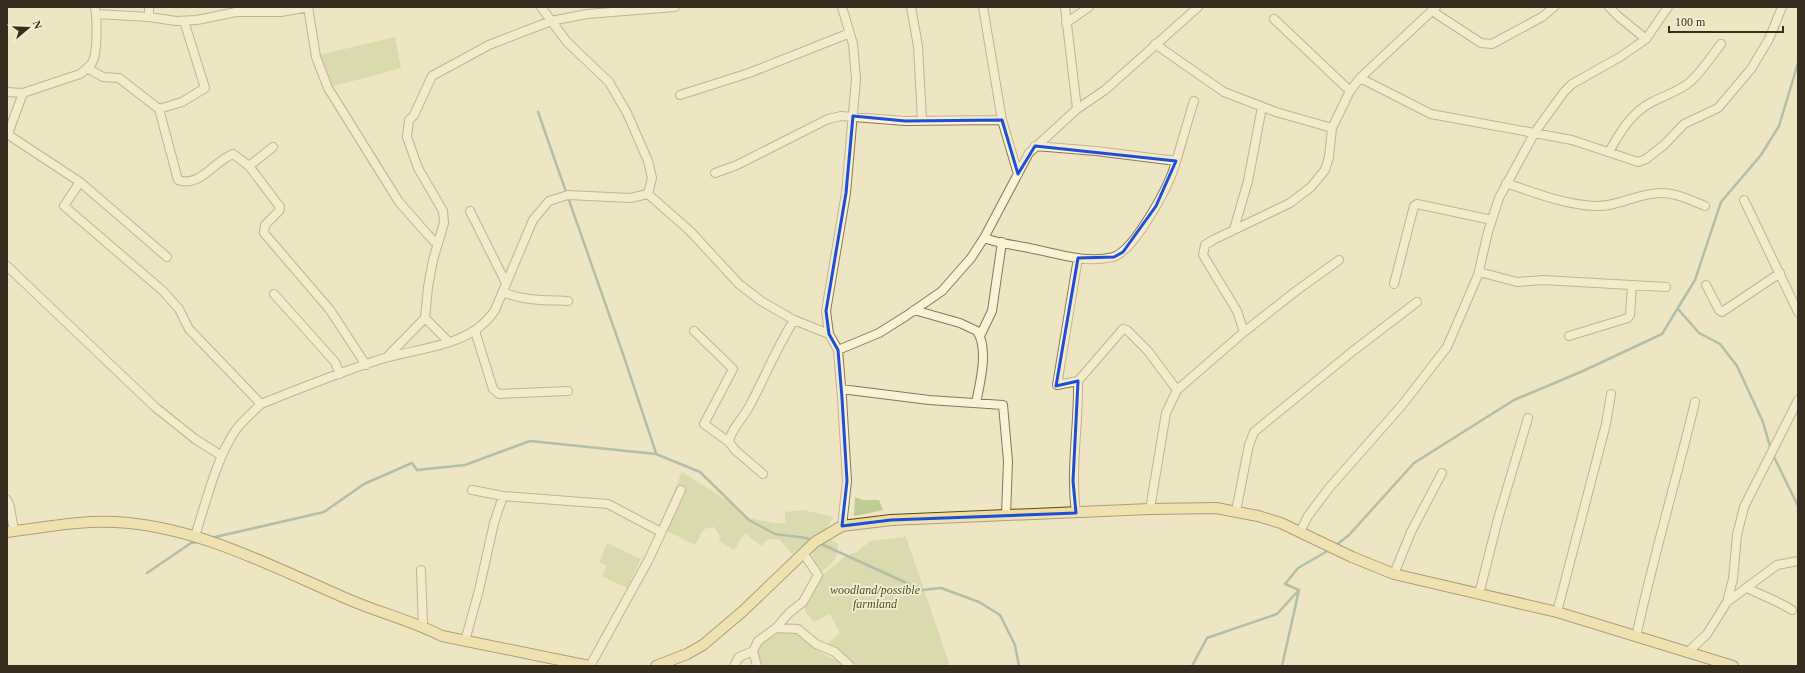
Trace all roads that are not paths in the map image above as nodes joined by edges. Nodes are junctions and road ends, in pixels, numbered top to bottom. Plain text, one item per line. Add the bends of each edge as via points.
1 (149, 7) edge
2 (309, 7) edge
3 (541, 7) edge
4 (675, 7) edge
5 (842, 7) edge
6 (911, 7) edge
7 (983, 7) edge
8 (1065, 7) edge
9 (1089, 7) edge
10 (1198, 7) edge
11 (1554, 7) edge
12 (1609, 7) edge
13 (1668, 7) edge
14 (1782, 7) edge
15 (1434, 9) edge
16 (236, 10) edge
17 (96, 11) edge
18 (149, 17) junction
19 (1274, 19) dead end
20 (184, 21) junction
21 (551, 21) junction
22 (1066, 23) junction
23 (850, 33) junction
24 (1646, 39) junction
25 (1155, 44) junction
26 (1721, 44) dead end
27 (87, 68) junction
28 (1360, 78) junction
29 (1350, 91) junction
30 (7, 92) edge
31 (23, 93) junction
32 (680, 95) dead end
33 (1194, 101) dead end
34 (1262, 107) junction
35 (159, 108) junction
36 (1077, 109) junction
37 (853, 116) junction
38 (922, 120) junction
39 (1002, 120) junction
40 (1332, 128) junction
41 (1535, 132) junction
42 (7, 134) edge
43 (1035, 146) junction
44 (273, 147) dead end
45 (1609, 152) junction
46 (1176, 161) junction
47 (249, 166) junction
48 (715, 173) dead end
49 (1018, 174) junction
50 (80, 182) junction
51 (1506, 183) junction
52 (648, 194) junction
53 (1744, 200) dead end
54 (1705, 206) dead end
55 (470, 211) dead end
56 (1492, 220) junction
57 (1234, 230) junction
58 (984, 238) junction
59 (1002, 242) junction
60 (438, 244) junction
61 (167, 257) dead end
62 (1078, 258) junction
63 (1339, 260) dead end
64 (7, 266) edge
65 (1478, 272) junction
66 (1780, 273) junction
67 (506, 283) junction
68 (1394, 284) dead end
69 (1632, 285) junction
70 (1706, 285) dead end
71 (1666, 287) dead end
72 (503, 292) junction
73 (274, 294) dead end
74 (568, 301) dead end
75 (1417, 302) dead end
76 (914, 310) junction
77 (1798, 312) edge
78 (425, 318) junction
79 (794, 320) junction
80 (475, 331) junction
81 (694, 331) dead end
82 (1244, 332) junction
83 (829, 334) junction
84 (980, 336) junction
85 (1569, 336) dead end
86 (449, 342) junction
87 (838, 350) junction
88 (387, 357) junction
89 (366, 364) junction
90 (340, 374) junction
91 (1078, 381) junction
92 (841, 389) junction
93 (1177, 390) junction
94 (568, 391) dead end
95 (1611, 394) dead end
96 (1798, 400) edge
97 (1695, 402) dead end
98 (976, 403) junction
99 (261, 404) junction
100 (1528, 418) dead end
101 (729, 442) junction
102 (222, 456) junction
103 (1442, 473) dead end
104 (763, 474) dead end
105 (472, 490) dead end
106 (681, 490) dead end
107 (504, 496) junction
108 (7, 500) edge
109 (1150, 509) junction
110 (1236, 511) junction
111 (1076, 513) junction
112 (1006, 516) junction
113 (842, 526) junction
114 (11, 532) edge
115 (661, 532) junction
116 (1300, 532) junction
117 (195, 536) junction
118 (803, 553) junction
119 (1798, 561) edge
120 (421, 570) dead end
121 (1394, 574) junction
122 (1747, 588) junction
123 (1479, 594) junction
124 (1727, 602) junction
125 (1792, 610) dead end
126 (1557, 612) junction
127 (423, 626) junction
128 (776, 628) junction
129 (1636, 637) junction
130 (465, 641) junction
131 (753, 651) junction
132 (1687, 653) junction
133 (589, 666) edge
134 (656, 666) edge
135 (734, 666) edge
136 (757, 666) edge
137 (850, 666) edge
138 (1733, 666) edge

1 - 18 street
2 - 16 street via 280,12
2 - 60 street via 316,57 328,88 399,202
3 - 21 street
4 - 21 street via 587,14
5 - 23 street
6 - 38 street via 918,46
7 - 39 street
8 - 22 street
9 - 22 street
10 - 25 street
11 - 15 street via 1542,17 1492,44 1481,42
12 - 24 street
13 - 24 street
14 - 45 street via 1769,39 1751,69 1718,108 1684,124 1646,159 1638,162
15 - 28 street
16 - 20 street via 210,18
17 - 18 street
17 - 27 street via 93,62
18 - 20 street
19 - 29 street
20 - 35 street via 205,88 182,102
21 - 52 street via 582,59 609,82 627,113 651,172
21 - 60 street via 489,45 435,73 409,120 407,137 411,150 418,168 443,211 444,223
22 - 36 street
23 - 32 street via 749,73
23 - 37 street via 856,79
24 - 41 street via 1572,84
25 - 34 street via 1224,92
25 - 36 street via 1105,90
26 - 45 street via 1689,83 1634,115
27 - 31 street via 80,74
27 - 35 street via 103,76 119,78
28 - 29 street
28 - 41 street via 1431,114
29 - 40 street
30 - 31 street
31 - 42 street
33 - 46 street
34 - 40 street
34 - 57 street via 1248,181
35 - 47 street via 178,180 190,182 203,176 224,157 233,154
36 - 43 street
37 - 38 street
37 - 48 street via 828,119 737,165
37 - 83 street via 846,193 827,294
38 - 39 street
39 - 49 street
40 - 57 street via 1325,170 1311,187 1290,203
41 - 45 street
41 - 51 street
42 - 50 street
43 - 46 street
43 - 49 street
44 - 47 street
46 - 62 street via 1156,206 1123,252 1114,257
47 - 89 street via 280,207 264,225 264,233 330,310
49 - 58 street
50 - 61 street
50 - 99 street via 64,206 163,291 179,309 190,329
51 - 54 street via 1551,198 1594,206 1619,204 1659,193 1670,194
51 - 56 street
52 - 67 street via 630,198 568,195 549,201 533,220
52 - 79 street via 690,231 739,284 760,301
53 - 66 street
55 - 67 street
56 - 65 street
56 - 68 street via 1417,204 1414,206
57 - 82 street via 1205,245 1203,255 1237,311
58 - 59 street
58 - 76 street via 957,275 942,290
59 - 62 street
59 - 84 street via 992,311
60 - 78 street via 428,287
62 - 91 street via 1057,385
63 - 82 street
64 - 102 street via 156,407 195,439
65 - 69 street via 1517,282 1544,280
65 - 116 street via 1447,347 1403,404 1329,488 1308,516
66 - 70 street via 1722,312
66 - 77 street
67 - 72 street
69 - 71 street
69 - 85 street via 1628,318
72 - 74 street via 529,300
72 - 80 street via 488,322
73 - 90 street via 335,362
75 - 110 street via 1254,432
76 - 84 street via 960,323 977,331
76 - 87 street via 879,333
78 - 86 street
78 - 88 street
79 - 83 street
79 - 101 street via 780,343 750,407 730,436
80 - 86 street
80 - 94 street via 493,389 499,394
81 - 101 street via 733,369 704,424
82 - 93 street
83 - 87 street
84 - 98 street via 983,366
86 - 88 street
87 - 92 street
88 - 89 street
89 - 90 street
90 - 99 street
91 - 93 street via 1123,329 1148,351
91 - 111 street via 1073,481
92 - 98 street
92 - 113 street via 847,481
93 - 109 street via 1166,413
95 - 126 street via 1605,431
96 - 124 street via 1744,507
97 - 129 street via 1678,474 1648,579
98 - 112 street via 999,404 1004,408 1008,461
99 - 102 street via 235,432
100 - 123 street via 1498,518
101 - 104 street via 734,450
102 - 117 street
103 - 121 street via 1411,532
105 - 107 street
106 - 115 street
107 - 115 street via 608,504
107 - 130 street via 492,530
108 - 114 street via 10,507
109 - 110 main road via 1216,508
109 - 111 main road
110 - 116 main road via 1280,523
111 - 112 main road
112 - 113 main road via 891,520
113 - 118 main road via 815,542
114 - 117 main road via 100,522 134,524
115 - 133 street via 646,565
116 - 121 main road
117 - 127 main road via 359,604
118 - 128 street via 818,575 802,602
118 - 134 main road via 743,611 703,645
119 - 122 street via 1777,565
120 - 127 street
121 - 123 main road
122 - 124 street
122 - 125 street via 1769,599 1778,600
123 - 126 main road
124 - 132 street via 1708,634
126 - 129 main road
127 - 130 main road via 442,636
128 - 131 street via 758,641
128 - 137 street via 798,629 816,644 835,652
129 - 132 main road
130 - 133 main road
131 - 135 street via 739,657
131 - 136 street
132 - 138 main road

